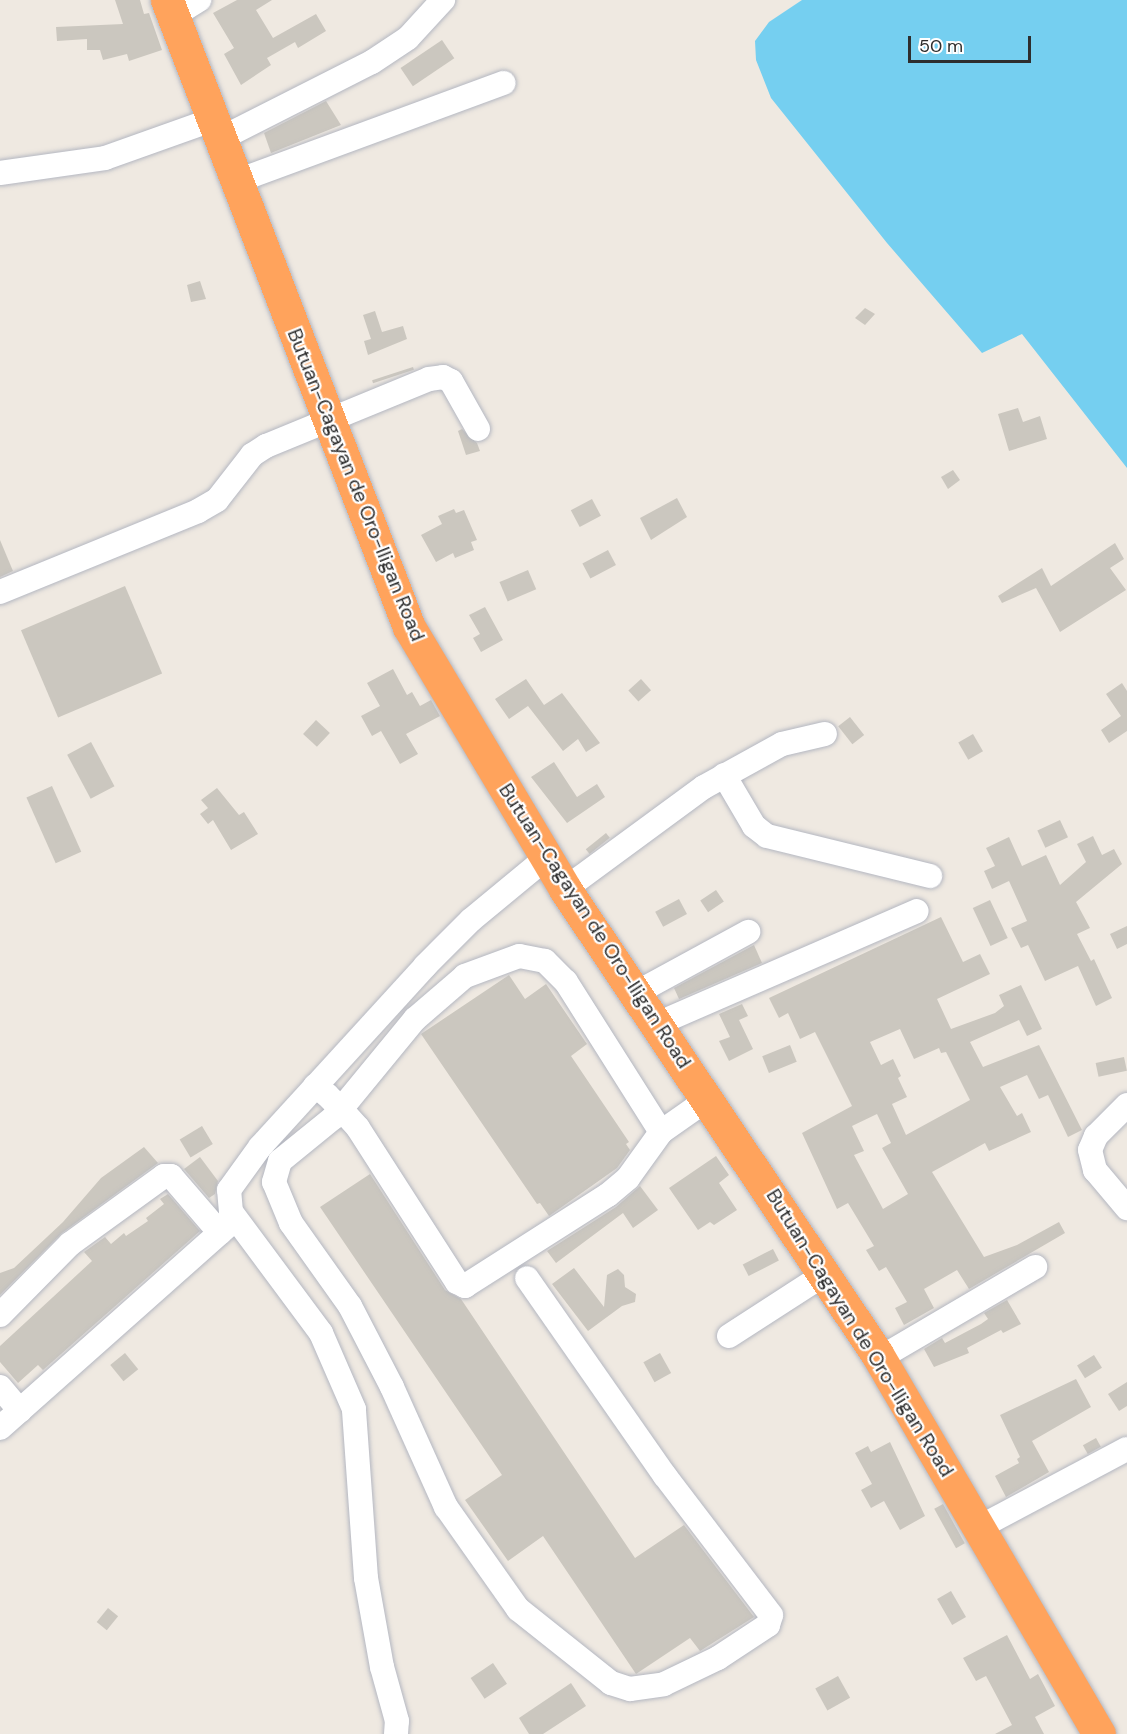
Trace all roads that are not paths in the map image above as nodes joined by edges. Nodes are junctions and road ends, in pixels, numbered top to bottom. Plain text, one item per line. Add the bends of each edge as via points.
1 (443, 0) edge
2 (179, 5) edge
3 (504, 83) dead end
4 (216, 130) junction
5 (0, 174) edge
6 (237, 181) junction
7 (328, 420) junction
8 (478, 429) dead end
9 (0, 592) edge
10 (825, 734) dead end
11 (724, 775) junction
12 (546, 858) junction
13 (930, 876) dead end
14 (565, 889) junction
15 (917, 911) dead end
16 (748, 932) dead end
17 (636, 993) junction
18 (657, 1024) junction
19 (315, 1086) junction
20 (708, 1099) junction
21 (1127, 1105) edge
22 (341, 1109) junction
23 (661, 1132) junction
24 (1127, 1208) edge
25 (228, 1226) junction
26 (1035, 1267) dead end
27 (825, 1274) junction
28 (527, 1278) dead end
29 (0, 1315) edge
30 (729, 1336) dead end
31 (880, 1358) junction
32 (0, 1388) edge
33 (20, 1411) junction
34 (0, 1428) edge
35 (1127, 1449) edge
36 (980, 1527) junction
37 (396, 1734) edge
38 (1100, 1734) edge

1 - 4 street via 408,38 372,62
2 - 4 highway, Butuan-Cagayan de Oro-Iligan Road
3 - 6 street
4 - 5 street via 105,158
4 - 6 highway, Butuan-Cagayan de Oro-Iligan Road
6 - 7 highway, Butuan-Cagayan de Oro-Iligan Road
7 - 8 street via 443,377 451,381
7 - 9 street via 252,455 217,500 198,511
7 - 12 highway, Butuan-Cagayan de Oro-Iligan Road via 409,627
10 - 11 street via 782,744
11 - 13 street via 754,826 766,836
11 - 14 street
12 - 14 highway, Butuan-Cagayan de Oro-Iligan Road
12 - 19 street via 471,920
14 - 17 highway, Butuan-Cagayan de Oro-Iligan Road
15 - 18 street
16 - 17 street
17 - 18 highway, Butuan-Cagayan de Oro-Iligan Road
18 - 20 highway, Butuan-Cagayan de Oro-Iligan Road
19 - 22 street
19 - 25 street via 235,1178 229,1190
20 - 23 street
20 - 27 highway, Butuan-Cagayan de Oro-Iligan Road
21 - 24 street via 1096,1136 1090,1150 1095,1170
22 - 23 street via 358,1128 457,1282 465,1286 608,1195 628,1178
22 - 23 street via 415,1019 465,976 519,956 545,961 566,982
22 - 28 street via 280,1161 274,1182 291,1223 350,1306 446,1507 518,1609 611,1683 630,1689 664,1684 718,1658 768,1625 771,1615 665,1476
25 - 29 street via 171,1176 164,1176 70,1244
25 - 33 street
25 - 37 street via 321,1333 354,1409 364,1568 382,1667 397,1721
26 - 31 street
27 - 30 street
27 - 31 highway, Butuan-Cagayan de Oro-Iligan Road
31 - 36 highway, Butuan-Cagayan de Oro-Iligan Road
32 - 33 street
33 - 34 street
35 - 36 street
36 - 38 highway, Butuan-Cagayan de Oro-Iligan Road

